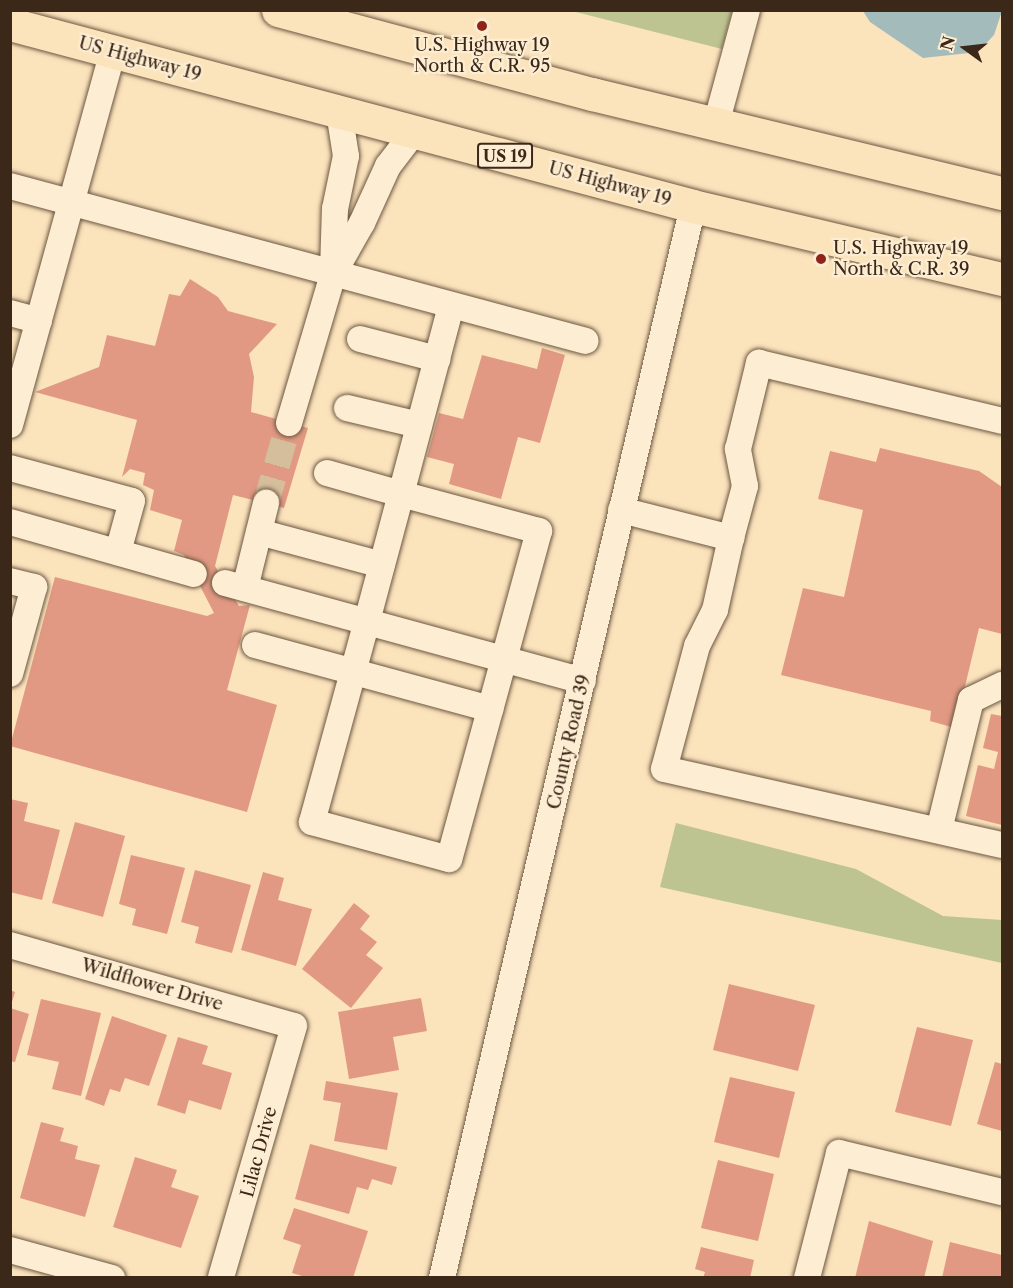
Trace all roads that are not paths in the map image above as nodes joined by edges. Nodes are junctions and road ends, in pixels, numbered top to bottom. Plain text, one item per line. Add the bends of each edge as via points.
1 (279, 10) edge
2 (747, 10) edge
3 (10, 24) edge
4 (113, 52) junction
5 (339, 112) junction
6 (716, 124) junction
7 (414, 132) junction
8 (10, 186) edge
9 (1001, 187) edge
10 (71, 202) junction
11 (693, 206) junction
12 (333, 274) junction
13 (1002, 279) edge
14 (451, 306) junction
15 (10, 313) edge
16 (39, 321) junction
17 (360, 339) dead end
18 (586, 341) dead end
19 (437, 359) junction
20 (347, 408) dead end
21 (1002, 421) edge
22 (289, 423) tunnel mouth
23 (10, 425) edge
24 (419, 425) junction
25 (10, 468) edge
26 (327, 473) dead end
27 (401, 494) junction
28 (267, 503) tunnel mouth
29 (621, 510) junction
30 (10, 522) edge
31 (259, 532) junction
32 (731, 537) junction
33 (118, 552) junction
34 (382, 565) junction
35 (194, 574) dead end
36 (10, 581) edge
37 (367, 621) junction
38 (255, 645) dead end
39 (504, 659) junction
40 (353, 673) junction
41 (10, 674) edge
42 (583, 681) junction
43 (1002, 685) edge
44 (490, 709) junction
45 (939, 830) junction
46 (1002, 845) edge
47 (10, 945) edge
48 (294, 1026) joint
49 (1002, 1192) edge
50 (10, 1250) edge
51 (112, 1278) edge
52 (221, 1278) edge
53 (442, 1278) edge
54 (807, 1278) edge

1 - 6 highway
2 - 6 street
3 - 4 highway, US Highway 19 / US 19
4 - 5 highway, US Highway 19 / US 19
4 - 10 street
5 - 7 highway, US Highway 19 / US 19
5 - 12 street via 346,156 335,209
6 - 9 highway
7 - 11 highway, US Highway 19 / US 19
7 - 12 street via 388,166 363,223
8 - 10 street
10 - 12 street
10 - 16 street
11 - 13 highway, US Highway 19 / US 19
11 - 29 street, County Road 39
12 - 14 street
12 - 22 street
14 - 18 street
14 - 19 street
15 - 16 street
16 - 23 street
17 - 19 street
19 - 24 street
20 - 24 street
21 - 32 street via 759,363 738,449 745,486
24 - 27 street
25 - 33 street via 132,501
26 - 27 street
27 - 34 street
27 - 39 street via 539,531
28 - 31 street
29 - 32 street
29 - 42 street, County Road 39
30 - 33 street
31 - 34 street
31 - 37 street via 235,585
32 - 45 street via 715,610 697,646 664,769
33 - 35 street
34 - 37 street
36 - 41 street via 34,587
37 - 39 street
37 - 40 street
38 - 40 street
39 - 42 street
39 - 44 street
40 - 44 street
40 - 44 street via 312,822 449,859
42 - 53 street, County Road 39
43 - 45 street via 971,700
45 - 46 street
47 - 48 street, Wildflower Drive
48 - 52 street, Lilac Drive
49 - 54 street via 839,1153
50 - 51 street

